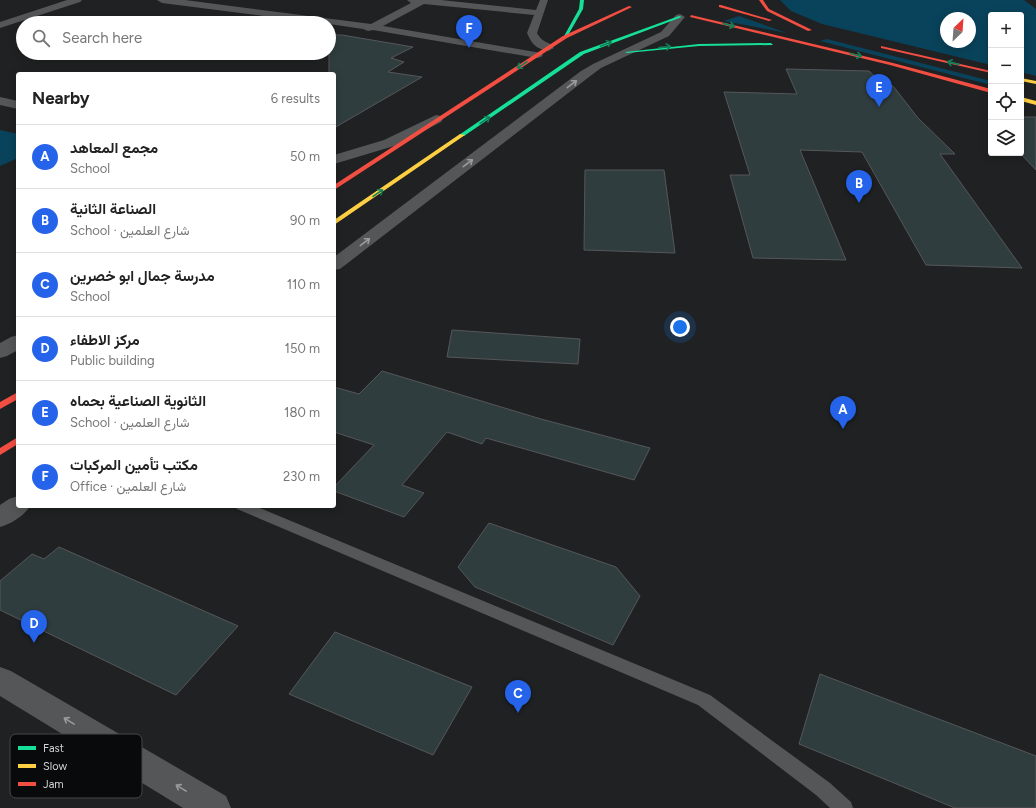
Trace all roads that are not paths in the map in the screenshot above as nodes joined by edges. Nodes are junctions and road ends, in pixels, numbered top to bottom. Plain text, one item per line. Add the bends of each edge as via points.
1 (77, 0) edge
2 (162, 0) edge
3 (419, 0) edge
4 (545, 0) edge
5 (582, 0) edge
6 (761, 0) edge
7 (718, 2) edge
8 (629, 4) edge
9 (539, 13) junction
10 (657, 15) dead end
11 (30, 16) edge
12 (287, 16) edge
13 (686, 16) junction
14 (16, 21) edge
15 (336, 22) edge
16 (0, 26) edge
17 (16, 27) edge
18 (373, 27) junction
19 (336, 31) edge
20 (814, 31) junction
21 (565, 37) junction
22 (791, 39) junction
23 (812, 44) junction
24 (871, 44) dead end
25 (548, 48) junction
26 (627, 52) junction
27 (537, 55) junction
28 (988, 71) edge
29 (1024, 80) edge
30 (1036, 83) edge
31 (988, 90) edge
32 (1024, 100) edge
33 (0, 101) edge
34 (1036, 103) edge
35 (16, 105) edge
36 (457, 108) junction
37 (336, 159) edge
38 (336, 187) edge
39 (336, 222) edge
40 (336, 263) edge
41 (16, 343) edge
42 (0, 352) edge
43 (16, 396) edge
44 (0, 406) edge
45 (16, 441) edge
46 (0, 452) edge
47 (16, 506) edge
48 (247, 508) edge
49 (0, 518) edge
50 (0, 680) edge
51 (90, 734) edge
52 (142, 765) edge
53 (214, 808) edge
54 (844, 808) edge

1 - 11 street
2 - 12 street
3 - 9 street
3 - 18 street
4 - 9 street
5 - 21 main road via 581,9
6 - 20 main road via 768,10
7 - 13 main road via 712,13
7 - 20 main road
8 - 21 main road
9 - 25 street via 532,36
10 - 13 main road
13 -> 22 main road
13 - 26 street via 665,34
39 -> 13 main road via 582,53
14 - 16 street
15 - 18 street
16 - 17 street
18 - 19 street
18 - 27 street
20 - 22 main road
21 - 25 main road
22 - 23 main road
26 -> 23 main road via 704,44
23 -> 31 main road
28 -> 24 main road
25 - 27 main road
40 -> 26 street via 585,74
27 -> 36 main road
29 - 30 main road
32 - 34 main road
33 - 35 street
36 - 37 street via 389,143
36 - 38 main road
41 - 42 street
43 - 44 main road
45 - 46 main road
47 - 49 street
48 - 54 lane via 704,700 823,789
51 -> 50 street
53 -> 52 street

